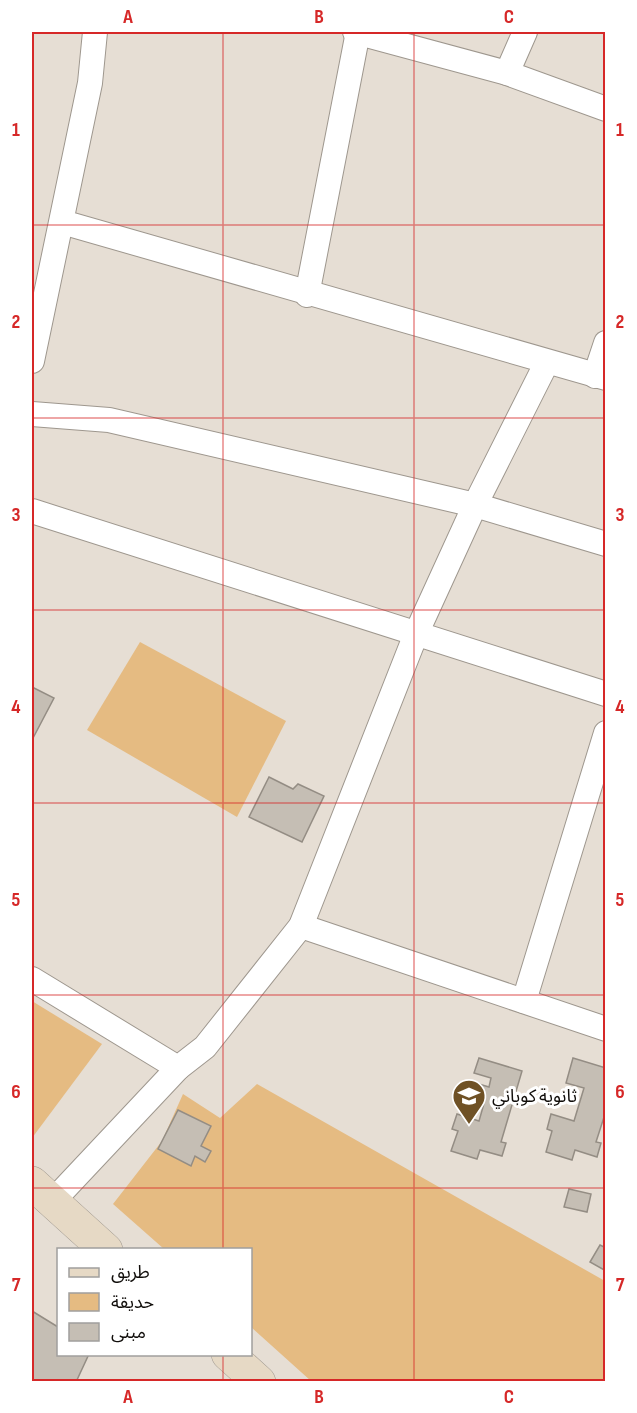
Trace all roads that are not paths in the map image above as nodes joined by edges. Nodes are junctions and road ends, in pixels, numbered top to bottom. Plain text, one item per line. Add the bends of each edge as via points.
1 (95, 32) edge
2 (357, 32) edge
3 (525, 32) edge
4 (507, 73) junction
5 (606, 108) edge
6 (62, 222) junction
7 (307, 295) junction
8 (606, 343) edge
9 (32, 361) edge
10 (547, 362) junction
11 (600, 377) edge
12 (32, 414) edge
13 (475, 505) junction
14 (32, 511) edge
15 (606, 544) edge
16 (416, 634) junction
17 (606, 694) edge
18 (606, 733) edge
19 (300, 926) junction
20 (32, 980) edge
21 (524, 1001) junction
22 (606, 1029) edge
23 (178, 1068) junction
24 (42, 1193) edge
25 (104, 1248) edge
26 (230, 1356) edge
27 (259, 1382) edge

1 - 6 street via 90,83
2 - 4 street
2 - 7 street
3 - 4 street
4 - 5 street
6 - 7 street
6 - 9 street
7 - 10 street
8 - 11 street
10 - 11 street
10 - 13 street
12 - 13 street via 109,420
13 - 15 street
13 - 16 street
14 - 16 street
16 - 17 street
16 - 19 street
18 - 21 street
19 - 21 street
19 - 23 street via 205,1047
20 - 23 street
21 - 22 street
23 - 24 street
24 - 25 main road
26 - 27 main road

